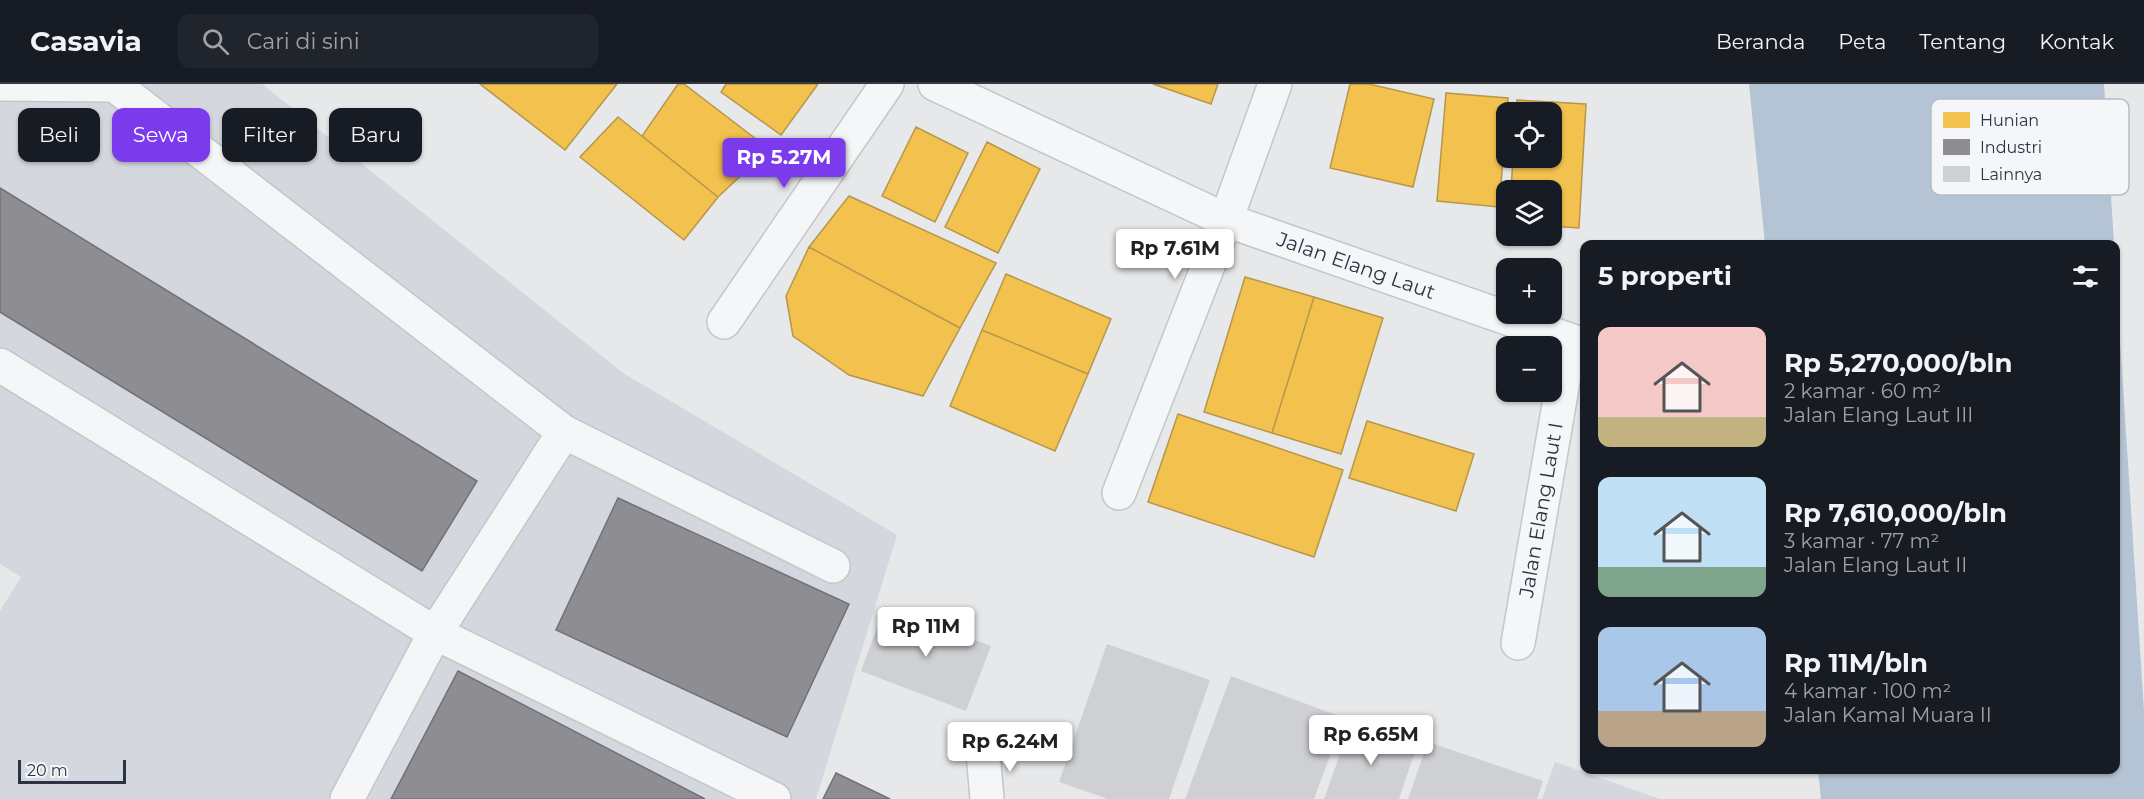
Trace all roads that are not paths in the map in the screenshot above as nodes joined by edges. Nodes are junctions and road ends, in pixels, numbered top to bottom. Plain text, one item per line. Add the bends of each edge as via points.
1 (0, 84) edge
2 (113, 84) edge
3 (886, 84) edge
4 (935, 84) edge
5 (1275, 84) edge
6 (1226, 220) junction
7 (724, 322) dead end
8 (1577, 343) edge
9 (0, 365) edge
10 (564, 432) junction
11 (1119, 493) dead end
12 (833, 566) dead end
13 (435, 633) junction
14 (1518, 643) dead end
15 (983, 752) dead end
16 (347, 799) edge
17 (774, 799) edge
18 (987, 799) edge

1 - 2 street
2 - 10 street
3 - 7 street
4 - 6 street, Jalan Elang Laut
5 - 6 street
6 - 8 street, Jalan Elang Laut
6 - 11 street
8 - 14 street, Jalan Elang Laut I
9 - 13 street
10 - 12 street
10 - 13 street
13 - 16 street
13 - 17 street
15 - 18 street

